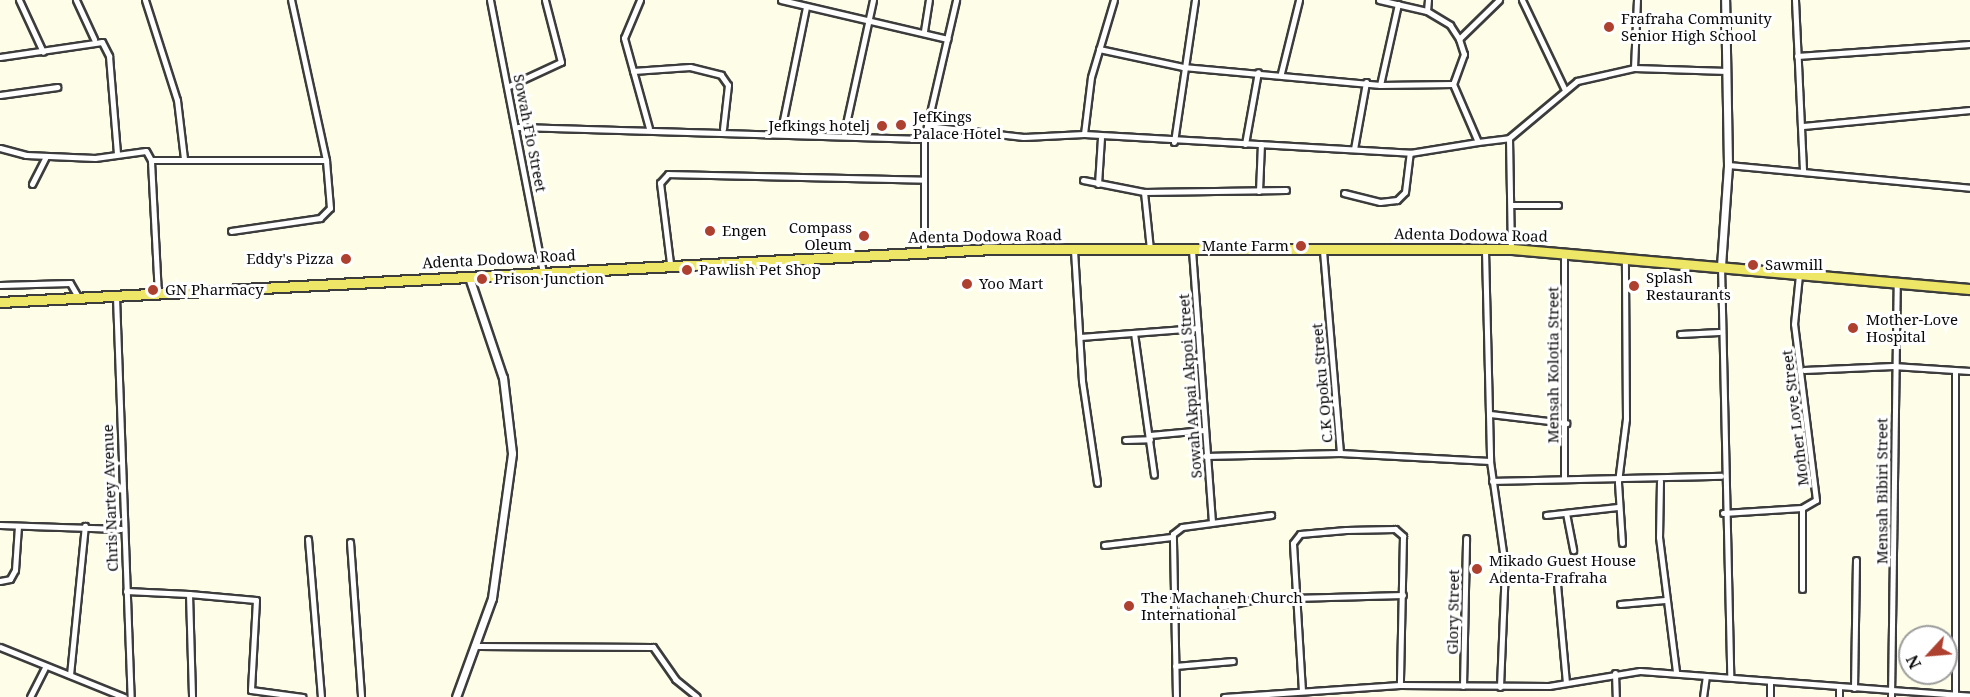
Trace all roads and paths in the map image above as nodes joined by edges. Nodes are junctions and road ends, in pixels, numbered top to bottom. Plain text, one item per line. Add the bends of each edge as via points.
1 (19, 0) edge
2 (76, 0) edge
3 (145, 0) edge
4 (291, 0) edge
5 (490, 0) edge
6 (545, 0) edge
7 (640, 0) edge
8 (781, 0) edge
9 (873, 0) edge
10 (929, 0) edge
11 (956, 0) edge
12 (1114, 0) edge
13 (1195, 0) edge
14 (1299, 0) edge
15 (1379, 0) edge
16 (1428, 0) edge
17 (1499, 0) edge
18 (1522, 0) edge
19 (1637, 0) edge
20 (1725, 0) edge
21 (1795, 0) edge
22 (1398, 4) junction
23 (806, 7) junction
24 (1427, 11) junction
25 (868, 22) junction
26 (924, 31) junction
27 (94, 39) junction
28 (947, 39) junction
29 (1459, 39) junction
30 (1970, 45) edge
31 (1099, 49) junction
32 (43, 52) junction
33 (1797, 56) junction
34 (0, 57) edge
35 (1183, 67) junction
36 (1634, 68) junction
37 (633, 71) junction
38 (1727, 71) junction
39 (1258, 72) junction
40 (1281, 74) junction
41 (1366, 82) junction
42 (1453, 84) junction
43 (1380, 85) junction
44 (509, 86) junction
45 (57, 87) dead end
46 (1565, 90) junction
47 (0, 95) edge
48 (1970, 110) edge
49 (927, 126) junction
50 (1803, 126) junction
51 (518, 127) junction
52 (649, 128) junction
53 (723, 129) junction
54 (782, 130) junction
55 (844, 133) junction
56 (1083, 134) junction
57 (1101, 138) junction
58 (1509, 138) junction
59 (924, 139) junction
60 (1174, 142) junction
61 (1478, 142) junction
62 (1245, 144) junction
63 (1261, 144) junction
64 (0, 148) edge
65 (1354, 149) junction
66 (1410, 153) junction
67 (117, 154) junction
68 (46, 156) junction
69 (184, 159) junction
70 (151, 160) junction
71 (326, 160) junction
72 (1728, 165) junction
73 (1803, 171) junction
74 (924, 180) junction
75 (1083, 180) dead end
76 (32, 184) dead end
77 (1098, 184) junction
78 (1970, 189) edge
79 (1286, 190) dead end
80 (1258, 191) junction
81 (1144, 192) junction
82 (1344, 193) dead end
83 (1558, 204) dead end
84 (1513, 205) junction
85 (231, 231) dead end
86 (1150, 249) junction
87 (1323, 249) junction
88 (1511, 249) junction
89 (1074, 250) junction
90 (1192, 250) junction
91 (1485, 250) junction
92 (924, 252) junction
93 (1564, 252) junction
94 (1625, 260) junction
95 (670, 263) junction
96 (1721, 266) junction
97 (543, 272) junction
98 (1799, 275) junction
99 (469, 277) junction
100 (1897, 284) junction
101 (0, 285) edge
102 (1970, 289) edge
103 (158, 295) junction
104 (78, 297) junction
105 (116, 297) junction
106 (0, 302) edge
107 (1198, 328) junction
108 (1134, 333) junction
109 (1719, 333) junction
110 (1680, 334) dead end
111 (1080, 337) junction
112 (1893, 366) junction
113 (1804, 370) junction
114 (1955, 371) junction
115 (1970, 371) edge
116 (1490, 414) junction
117 (1566, 423) junction
118 (1204, 430) junction
119 (1150, 437) junction
120 (1125, 440) dead end
121 (1340, 453) junction
122 (1205, 456) junction
123 (1490, 461) junction
124 (1154, 475) dead end
125 (1721, 476) junction
126 (1564, 478) junction
127 (1491, 481) junction
128 (1660, 481) junction
129 (1618, 482) junction
130 (1097, 483) dead end
131 (1618, 507) junction
132 (1802, 508) junction
133 (1566, 513) junction
134 (1723, 513) junction
135 (1270, 515) dead end
136 (1546, 515) dead end
137 (1212, 522) junction
138 (0, 525) edge
139 (18, 526) junction
140 (85, 526) junction
141 (121, 529) junction
142 (1172, 537) junction
143 (1466, 538) dead end
144 (308, 539) dead end
145 (350, 542) dead end
146 (1622, 543) dead end
147 (1104, 545) dead end
148 (1573, 550) dead end
149 (1856, 560) dead end
150 (0, 581) edge
151 (1557, 584) dead end
152 (1802, 589) dead end
153 (126, 591) junction
154 (189, 594) junction
155 (1403, 595) junction
156 (1294, 598) junction
157 (1665, 600) junction
158 (1620, 604) dead end
159 (1221, 607) dead end
160 (478, 646) junction
161 (0, 647) edge
162 (1233, 661) dead end
163 (1175, 666) junction
164 (45, 667) junction
165 (1676, 672) junction
166 (1615, 673) junction
167 (70, 675) junction
168 (1706, 676) junction
169 (1730, 677) junction
170 (1770, 681) junction
171 (1566, 683) junction
172 (1400, 685) junction
173 (1463, 686) junction
174 (1500, 687) junction
175 (1839, 687) junction
176 (1854, 688) junction
177 (1317, 690) junction
178 (1302, 691) junction
179 (1891, 694) edge
180 (1955, 695) junction
181 (1970, 696) edge
182 (30, 697) edge
183 (124, 697) edge
184 (131, 697) edge
185 (192, 697) edge
186 (303, 697) edge
187 (321, 697) edge
188 (361, 697) edge
189 (456, 697) edge
190 (696, 697) edge
191 (1176, 697) edge
192 (1224, 697) edge
193 (1316, 697) edge
194 (1616, 697) edge
195 (1703, 697) edge
196 (1770, 697) edge
197 (1839, 697) edge

1 - 32 street
2 - 27 street
3 - 69 street via 177,100
4 - 71 street
5 - 44 street, Sowah Fio Street
6 - 44 street via 561,62
7 - 37 street via 624,38
8 - 23 street
9 - 25 street
10 - 26 street
11 - 28 street
12 - 31 street
13 - 35 street
14 - 40 street
15 - 22 street
16 - 24 street
17 - 29 street
18 - 46 street
19 - 36 street
20 - 38 street
21 - 33 street
22 - 24 street
22 - 43 street
23 - 25 street
23 - 54 street
24 - 29 street via 1450,25
25 - 26 street
25 - 55 street
26 - 28 street
27 - 32 street
27 - 67 street via 109,56
28 - 49 street
29 - 42 street via 1464,54
30 - 33 street
31 - 35 street
31 - 56 street
32 - 34 street
33 - 50 street
35 - 39 street
35 - 60 street
36 - 38 street
36 - 46 street via 1577,81
37 - 52 street
37 - 53 street via 690,67 721,75 728,85
38 - 72 street
39 - 40 street
39 - 62 street
40 - 41 street
41 - 43 street
41 - 65 street
42 - 43 street
42 - 61 street
44 - 51 street, Sowah Fio Street
45 - 47 street
46 - 58 street
48 - 50 street
49 - 56 street via 1023,136
49 - 59 street
50 - 73 street
51 - 52 street
51 - 97 street, Sowah Fio Street
52 - 53 street
53 - 54 street
54 - 55 street
55 - 59 street
56 - 57 street
57 - 60 street
57 - 77 street
58 - 61 street
58 - 84 street
59 - 74 street
60 - 62 street
61 - 66 street
62 - 63 street
63 - 65 street
63 - 80 street
64 - 68 street
65 - 66 street
66 - 82 street via 1405,192 1397,200 1380,202
67 - 68 street
67 - 70 street via 146,151
68 - 76 street
69 - 70 street
69 - 71 street
70 - 103 street
71 - 85 street via 327,214
72 - 73 street
72 - 96 street
73 - 78 street
74 - 92 street
74 - 95 street via 668,174 660,183
75 - 77 street
77 - 81 street
79 - 80 street
80 - 81 street
81 - 86 street
83 - 84 street
84 - 88 street
86 - 89 main road, Adenta Dodowa Road
86 - 90 main road, Adenta Dodowa Road
87 - 90 main road, Adenta Dodowa Road
87 - 91 main road, Adenta Dodowa Road
87 - 121 street, C.K Opoku Street
88 - 91 main road, Adenta Dodowa Road
88 - 93 main road, Adenta Dodowa Road
89 - 92 main road, Adenta Dodowa Road
89 - 111 street
90 - 107 street, Sowah Akpai Akpoi Street
91 - 116 street
92 - 95 main road, Adenta Dodowa Road
93 - 94 main road, Adenta Dodowa Road
93 - 117 street, Mensah Kolotia Street
94 - 96 main road, Adenta Dodowa Road
94 - 129 street via 1626,419
95 - 97 main road, Adenta Dodowa Road
96 - 98 main road, Adenta Dodowa Road
96 - 109 street
97 - 99 main road, Adenta Dodowa Road
98 - 100 main road, Adenta Dodowa Road
98 - 113 street, Mother Love Street via 1794,324
99 - 103 main road, Adenta Dodowa Road
99 - 160 street via 503,378 512,444 502,545
100 - 102 main road, Adenta Dodowa Road
100 - 112 street, Mensah Bibiri Street
101 - 104 street via 70,283
103 - 105 main road, Adenta Dodowa Road
104 - 105 main road, Adenta Dodowa Road
104 - 106 main road, Adenta Dodowa Road
105 - 141 street, Chris Nartey Avenue
107 - 108 street
107 - 118 street, Sowah Akpai Akpoi Street
108 - 111 street
108 - 119 street
109 - 110 street
109 - 125 street
111 - 130 street
112 - 113 street
112 - 114 street
112 - 179 street, Mensah Bibiri Street
113 - 132 street, Mother Love Street via 1816,500
114 - 115 street
114 - 180 street
116 - 117 street
116 - 123 street
117 - 126 street, Mensah Kolotia Street
118 - 119 street
118 - 122 street, Sowah Akpai Akpoi Street
119 - 120 street
119 - 124 street
121 - 122 street, C.K Opoku Street
121 - 123 street
122 - 137 street, Sowah Akpai Akpoi Street
123 - 127 street
125 - 128 street
125 - 134 street
126 - 127 street
126 - 129 street
127 - 174 street via 1505,567
128 - 129 street
128 - 157 street
129 - 131 street
131 - 133 street
131 - 146 street
132 - 134 street, Mother Love Street
132 - 152 street
133 - 136 street
133 - 148 street
134 - 169 street
135 - 137 street
137 - 142 street via 1182,527
138 - 139 street
139 - 140 street
139 - 150 street via 15,570 10,579
140 - 141 street
140 - 167 street
141 - 153 street, Chris Nartey Avenue
142 - 147 street
142 - 163 street
143 - 173 street, Glory Street
144 - 187 street
145 - 188 street
149 - 176 street
151 - 171 street
153 - 154 street
153 - 184 street, Chris Nartey Avenue
154 - 185 street
154 - 186 street via 256,600 251,690
155 - 156 street
155 - 156 street via 1403,536 1395,529 1295,537
155 - 172 street
156 - 159 street
156 - 178 street
157 - 158 street
157 - 165 street
160 - 189 street
160 - 190 street via 653,646 675,680
161 - 164 street
162 - 163 street
163 - 191 street
164 - 167 street
164 - 182 street
165 - 166 street
165 - 168 street
166 - 171 street
166 - 194 street
167 - 183 street
168 - 169 street
168 - 195 street
169 - 170 street
170 - 175 street
170 - 196 street
171 - 174 street
172 - 173 street
172 - 177 street
173 - 174 street
175 - 176 street
175 - 197 street
176 - 179 street
177 - 178 street
177 - 193 street
178 - 192 street
179 - 180 street
180 - 181 street

